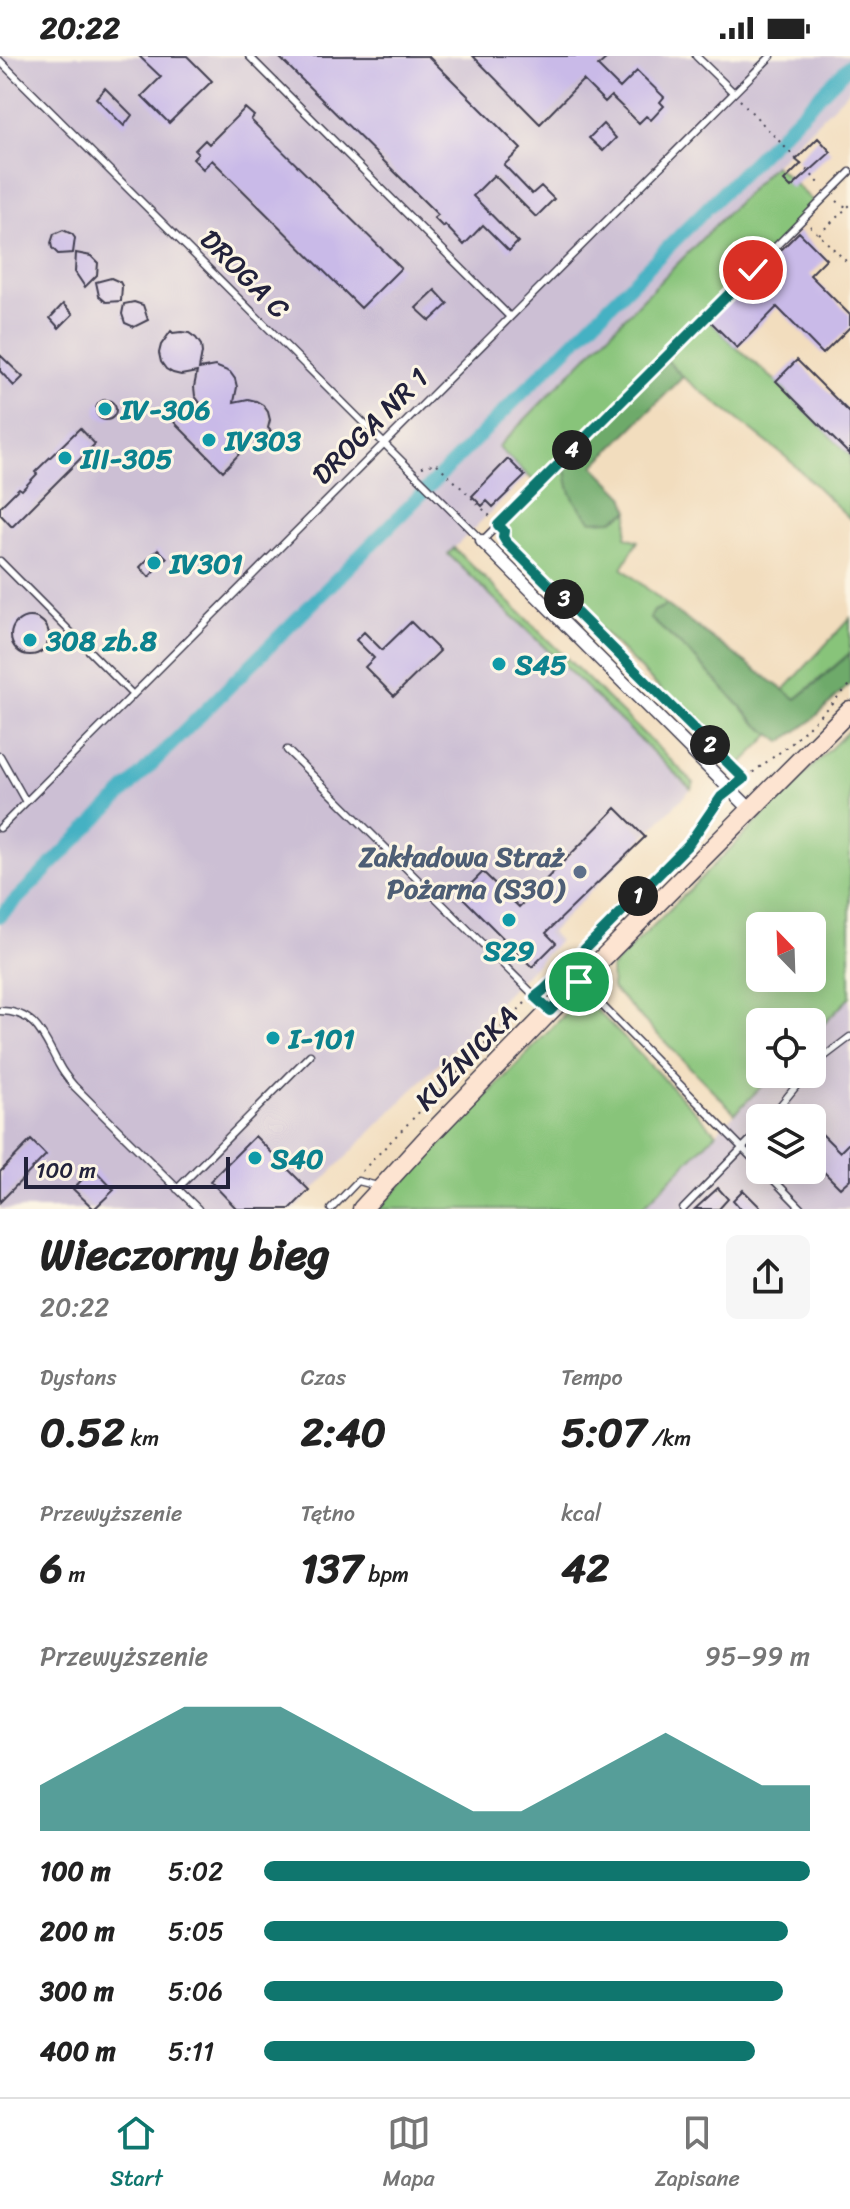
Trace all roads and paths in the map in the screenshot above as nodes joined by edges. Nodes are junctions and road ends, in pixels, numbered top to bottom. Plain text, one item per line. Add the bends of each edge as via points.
1 (249, 56) edge
2 (696, 56) edge
3 (771, 56) edge
4 (0, 61) edge
5 (734, 93) junction
6 (850, 172) edge
7 (829, 193) junction
8 (849, 206) edge
9 (803, 219) junction
10 (818, 235) junction
11 (850, 265) edge
12 (510, 317) junction
13 (384, 444) junction
14 (410, 470) junction
15 (498, 525) junction
16 (482, 541) junction
17 (0, 561) edge
18 (850, 685) edge
19 (133, 695) junction
20 (850, 710) edge
21 (287, 750) dead end
22 (0, 756) edge
23 (744, 779) junction
24 (730, 789) junction
25 (26, 802) junction
26 (750, 809) junction
27 (0, 828) edge
28 (579, 982) junction
29 (535, 997) junction
30 (0, 1011) edge
31 (550, 1011) junction
32 (850, 1037) edge
33 (310, 1055) dead end
34 (826, 1055) edge
35 (795, 1088) edge
36 (781, 1104) edge
37 (746, 1145) edge
38 (743, 1148) junction
39 (746, 1151) edge
40 (358, 1181) junction
41 (778, 1184) edge
42 (382, 1187) junction
43 (177, 1189) junction
44 (795, 1201) junction
45 (198, 1209) edge
46 (331, 1209) edge
47 (362, 1209) edge
48 (683, 1209) edge
49 (788, 1209) edge
50 (802, 1209) edge

1 - 12 lane
2 - 5 lane
3 - 5 lane, DROGA NR 1
4 - 13 lane, DROGA C
5 - 7 path
5 - 12 lane, DROGA NR 1
6 - 7 lane
7 - 8 path
7 - 9 lane
8 - 10 path
9 - 10 path
9 - 15 lane
10 - 11 path
12 - 13 lane, DROGA NR 1
13 - 14 lane, DROGA C
13 - 19 lane, DROGA NR 1
14 - 15 path via 436,463
14 - 16 lane, DROGA C
15 - 16 lane
15 - 23 path via 506,542
16 - 24 street
17 - 19 lane
18 - 23 path via 792,743
19 - 25 lane, DROGA NR 1
20 - 26 street, KUŹNICKA
21 - 29 lane
22 - 25 lane
23 - 24 path
24 - 26 street
24 - 29 path via 688,845
25 - 27 lane, DROGA NR 1
26 - 28 street, KUŹNICKA
28 - 31 street, KUŹNICKA
28 - 38 lane
29 - 31 lane
29 - 40 path via 363,1170
30 - 43 lane via 31,1020 74,1086
31 - 42 street, KUŹNICKA
32 - 34 lane
33 - 43 lane
35 - 36 lane
37 - 38 lane
38 - 39 lane
38 - 48 lane
40 - 42 lane
40 - 46 lane
41 - 44 lane
42 - 47 street, KUŹNICKA
43 - 45 lane
44 - 49 lane
44 - 50 lane

